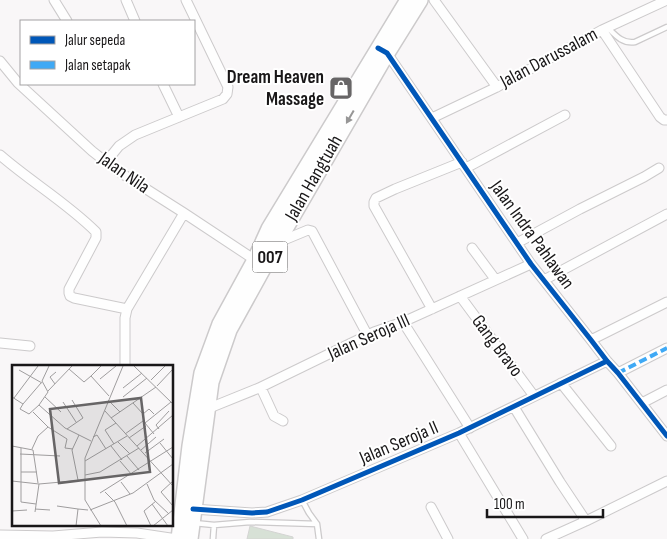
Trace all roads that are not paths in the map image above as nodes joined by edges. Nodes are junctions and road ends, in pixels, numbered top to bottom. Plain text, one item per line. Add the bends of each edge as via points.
1 (54, 0) edge
2 (126, 0) edge
3 (186, 0) edge
4 (408, 0) edge
5 (420, 0) edge
6 (434, 0) edge
7 (667, 0) edge
8 (67, 20) edge
9 (135, 20) edge
10 (667, 27) edge
11 (605, 29) junction
12 (382, 51) junction
13 (0, 61) edge
14 (20, 85) edge
15 (20, 85) edge
16 (163, 85) edge
17 (497, 86) junction
18 (565, 115) dead end
19 (179, 117) junction
20 (432, 118) junction
21 (667, 120) edge
22 (0, 155) edge
23 (106, 162) junction
24 (464, 165) junction
25 (659, 168) dead end
26 (184, 213) junction
27 (667, 214) edge
28 (277, 244) junction
29 (517, 244) junction
30 (472, 248) dead end
31 (260, 263) junction
32 (531, 264) junction
33 (495, 279) junction
34 (544, 280) junction
35 (460, 296) junction
36 (667, 302) edge
37 (127, 309) junction
38 (432, 309) junction
39 (403, 322) junction
40 (368, 336) junction
41 (591, 340) junction
42 (0, 343) edge
43 (30, 346) dead end
44 (667, 348) edge
45 (607, 361) junction
46 (125, 365) edge
47 (618, 373) junction
48 (561, 383) junction
49 (259, 388) junction
50 (667, 390) edge
51 (534, 396) junction
52 (642, 403) junction
53 (514, 407) junction
54 (207, 409) junction
55 (283, 421) dead end
56 (470, 428) junction
57 (460, 433) junction
58 (667, 436) edge
59 (611, 446) dead end
60 (196, 448) junction
61 (667, 481) edge
62 (302, 500) junction
63 (431, 507) dead end
64 (193, 516) junction
65 (586, 521) junction
66 (317, 524) junction
67 (214, 525) junction
68 (137, 529) edge
69 (0, 535) edge
70 (178, 539) edge
71 (190, 539) edge
72 (213, 539) edge
73 (319, 539) edge
74 (448, 539) edge
75 (523, 539) edge
76 (546, 539) edge

1 - 8 street
2 - 9 street
3 - 19 street via 228,91 223,99
4 - 12 highway, Jalan Hangtuah / 007
5 - 12 highway, Jalan Hangtuah / 007
6 - 17 street
7 - 11 street, Jalan Darussalam
10 - 11 lane via 630,43
11 - 17 street, Jalan Darussalam
11 - 21 street via 660,116
12 - 20 street, Jalan Indra Pahlawan
12 -> 28 highway, Jalan Hangtuah / 007
12 - 31 highway, Jalan Hangtuah / 007 via 269,229
13 - 15 street, Jalan Nila
14 - 23 street, Jalan Nila
16 - 19 street
17 - 20 street, Jalan Darussalam
18 - 24 street
19 - 23 street via 134,135
20 - 24 street, Jalan Indra Pahlawan
22 - 37 street via 96,232 96,238 69,289 70,296
23 - 26 street, Jalan Nila
24 - 29 street, Jalan Indra Pahlawan
24 - 38 street via 395,189 374,202 376,211
25 - 29 street
26 - 31 street, Jalan Nila
26 - 37 street
27 - 34 street
28 - 31 highway, Jalan Hangtuah / 007
28 - 40 street via 312,231
29 - 32 street, Jalan Indra Pahlawan
30 - 33 street
31 - 54 highway, Jalan Hangtuah / 007 via 229,330 211,382
31 - 60 highway, Jalan Hangtuah / 007 via 220,324 207,358 202,373
32 - 33 street, Jalan Seroja III
32 - 34 street, Jalan Indra Pahlawan
33 - 35 street, Jalan Seroja III
34 - 41 street, Jalan Indra Pahlawan
35 - 38 street, Jalan Seroja III
35 - 51 street, Gang Bravo
36 - 41 street
37 - 46 street
38 - 39 street, Jalan Seroja III
39 - 40 street, Jalan Seroja III
39 - 56 street
40 - 49 street, Jalan Seroja III
41 - 45 street, Jalan Indra Pahlawan
42 - 43 street
44 - 47 street
45 - 47 street, Jalan Indra Pahlawan
45 - 48 street, Jalan Seroja II
47 - 52 street, Jalan Indra Pahlawan
48 - 51 street, Jalan Seroja II
48 - 59 street
49 - 54 street, Jalan Seroja III
49 - 55 street via 274,416
50 - 52 street
51 - 53 street, Jalan Seroja II
52 - 58 street, Jalan Indra Pahlawan
53 - 56 street, Jalan Seroja II
53 - 65 street
54 - 60 highway, Jalan Hangtuah / 007
56 - 57 street, Jalan Seroja II
57 - 62 street, Jalan Seroja II
57 - 75 street
60 - 64 highway, Jalan Hangtuah / 007
60 - 70 highway, Jalan Hangtuah / 007
61 - 65 street
62 - 64 street, Jalan Seroja II via 266,512
62 - 66 lane
63 - 74 street
64 - 67 lane
64 - 71 highway, Jalan Hangtuah / 007
65 - 76 street
66 - 67 lane via 250,522
66 - 73 lane
67 - 72 lane
68 - 69 street via 53,536
68 - 70 street

